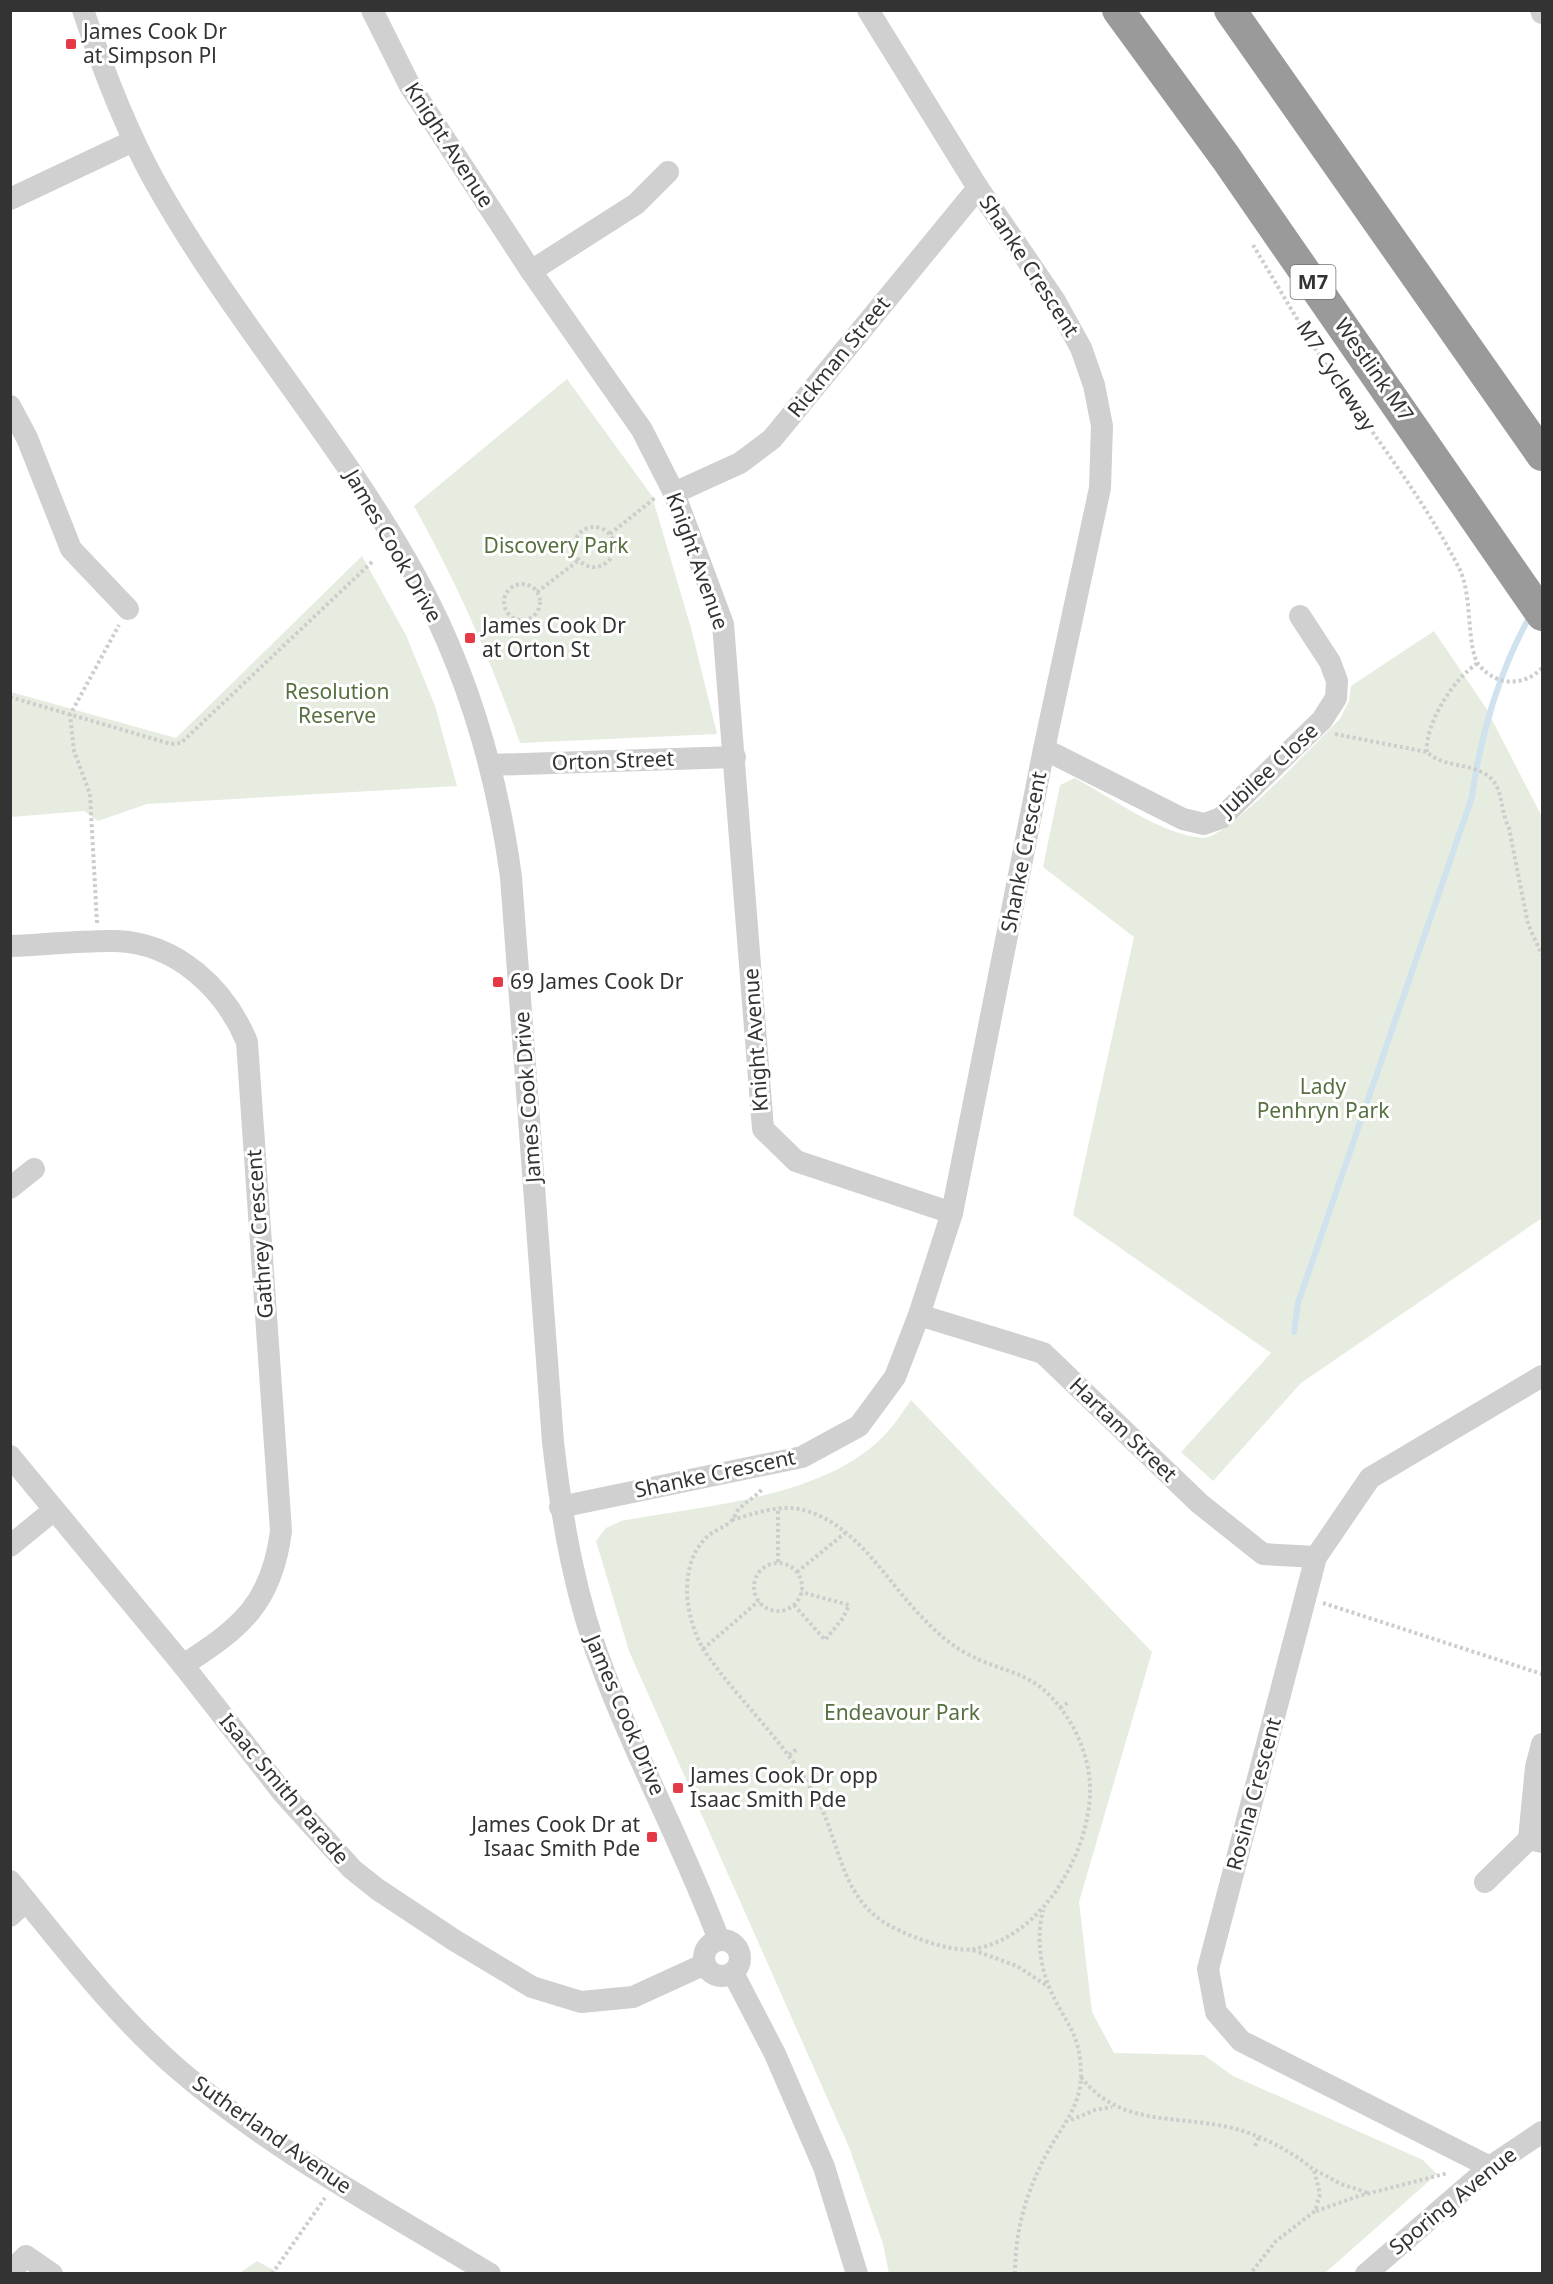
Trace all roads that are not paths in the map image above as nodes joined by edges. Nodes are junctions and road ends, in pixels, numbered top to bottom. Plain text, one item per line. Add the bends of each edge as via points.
1 (83, 10) edge
2 (372, 10) edge
3 (868, 10) edge
4 (1118, 10) edge
5 (1230, 10) edge
6 (133, 141) junction
7 (668, 172) dead end
8 (978, 188) junction
9 (10, 199) edge
10 (531, 271) junction
11 (10, 406) edge
12 (1542, 455) edge
13 (672, 489) junction
14 (128, 609) road end
15 (1542, 615) edge
16 (1300, 616) dead end
17 (1044, 749) junction
18 (735, 757) junction
19 (490, 765) junction
20 (10, 946) edge
21 (34, 1169) dead end
22 (10, 1188) edge
23 (952, 1213) junction
24 (920, 1315) junction
25 (1542, 1376) edge
26 (10, 1456) edge
27 (560, 1507) junction
28 (54, 1510) junction
29 (10, 1546) edge
30 (1316, 1557) junction
31 (183, 1665) junction
32 (1542, 1744) edge
33 (1536, 1841) edge
34 (10, 1881) edge
35 (1485, 1882) dead end
36 (18, 1908) edge
37 (719, 1940) junction
38 (705, 1964) junction
39 (733, 1973) junction
40 (1542, 2132) edge
41 (1490, 2167) junction
42 (10, 2272) edge
43 (52, 2274) edge
44 (490, 2274) edge
45 (857, 2274) edge
46 (1366, 2274) edge

1 - 6 street, James Cook Drive
2 - 10 street, Knight Avenue via 410,86
3 - 8 street, Shanke Crescent
4 - 15 highway, Westlink M7 / M7 via 1226,158
5 - 12 highway
6 - 9 street
6 - 19 street, James Cook Drive via 169,206 348,469 417,580 449,648
7 - 10 street via 636,204
8 - 13 street, Rickman Street via 772,439 740,463
8 - 17 street, Shanke Crescent via 1055,300 1081,348 1102,426 1100,488
10 - 13 street, Knight Avenue via 642,430
11 - 14 street via 27,438 71,549
13 - 18 street, Knight Avenue via 723,624
16 - 17 street, Jubilee Close via 1330,662 1337,681 1336,698 1322,720 1221,818 1204,824 1183,819
17 - 23 street, Shanke Crescent
18 - 19 street, Orton Street
18 - 23 street, Knight Avenue via 763,1129 796,1161
19 - 27 street, James Cook Drive via 511,877
20 - 31 street, Gathrey Crescent via 117,941 163,951 184,963 219,996 237,1019 247,1042 281,1531 277,1559 266,1590 252,1610 236,1627
21 - 22 street
23 - 24 street, Shanke Crescent
24 - 27 street, Shanke Crescent via 895,1377 859,1426 821,1447 801,1457
24 - 30 street, Hartam Street via 1043,1353 1199,1503 1263,1554
25 - 30 street, Rosina Crescent via 1370,1478
26 - 28 street, Isaac Smith Parade
27 - 37 street, James Cook Drive via 578,1590 604,1673
28 - 29 street
28 - 31 street, Isaac Smith Parade
30 - 41 street, Rosina Crescent via 1208,1969 1216,2012 1241,2042
31 - 38 street, Isaac Smith Parade via 283,1793 352,1869 405,1909 532,1987 581,2002 616,2001 653,1989
32 - 33 street via 1536,1767
33 - 35 street
34 - 36 street, Sutherland Avenue
36 - 44 street, Sutherland Avenue via 179,2070 285,2149
37 - 38 street via 707,1948
37 - 39 street via 731,1942 738,1949 740,1962
38 - 39 street via 718,1976
39 - 45 street via 775,2054 820,2158
40 - 41 street, Sporing Avenue
41 - 46 street, Sporing Avenue
42 - 43 street via 26,2256

